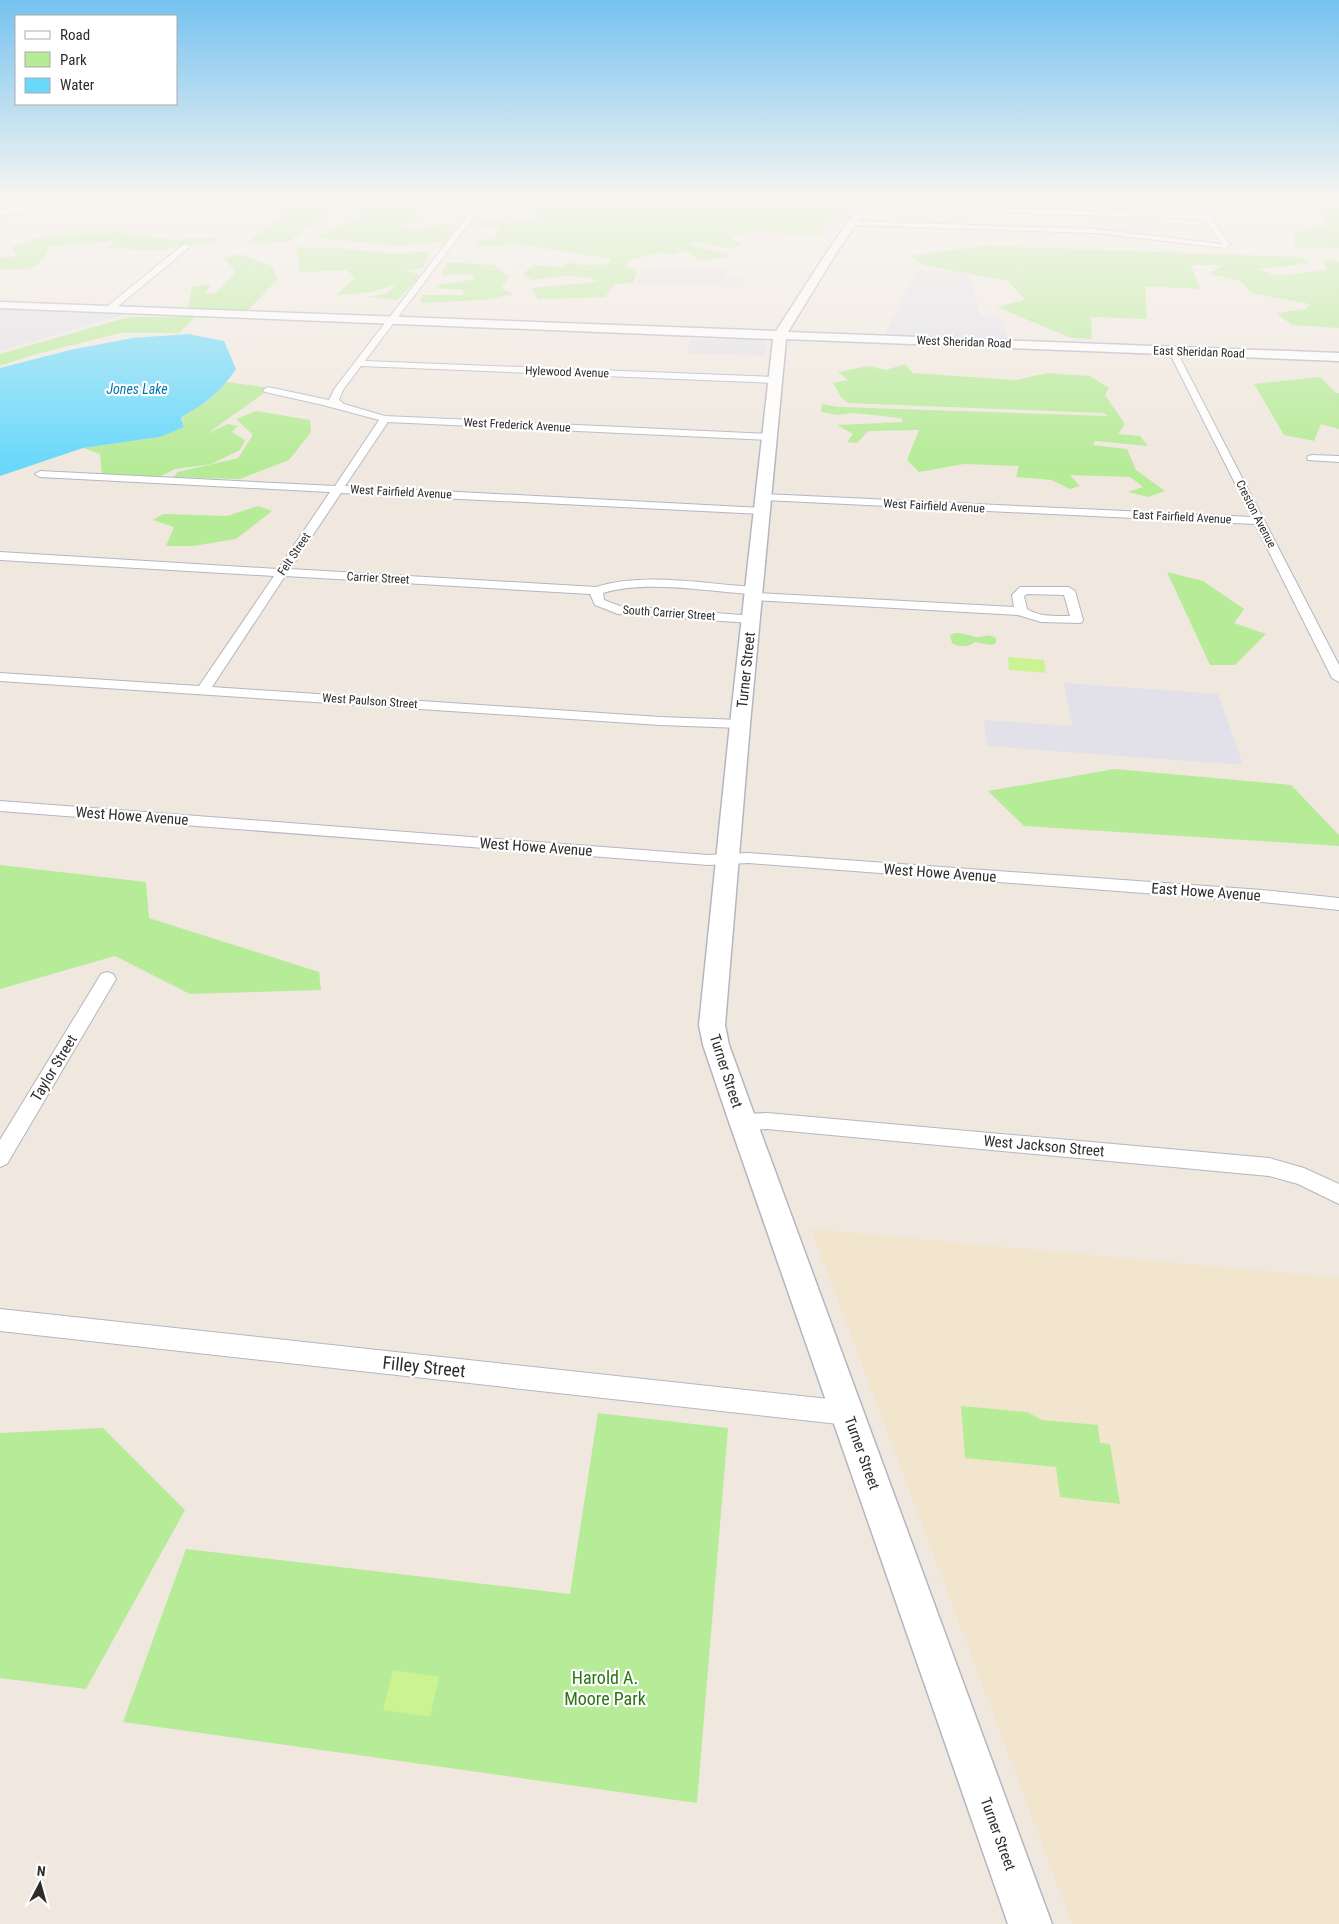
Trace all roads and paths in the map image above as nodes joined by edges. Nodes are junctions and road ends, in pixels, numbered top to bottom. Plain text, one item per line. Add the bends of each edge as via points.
1 (135, 288) edge
2 (416, 288) edge
3 (809, 288) edge
4 (0, 305) edge
5 (108, 310) junction
6 (391, 320) junction
7 (780, 335) junction
8 (1059, 346) joint
9 (1172, 350) junction
10 (1339, 357) edge
11 (359, 363) junction
12 (776, 380) junction
13 (268, 390) dead end
14 (340, 407) junction
15 (384, 419) junction
16 (769, 436) junction
17 (1312, 458) dead end
18 (1339, 459) edge
19 (40, 474) dead end
20 (337, 489) junction
21 (763, 504) junction
22 (1105, 514) joint
23 (1259, 521) junction
24 (0, 556) edge
25 (281, 573) junction
26 (598, 591) junction
27 (753, 602) junction
28 (1022, 610) junction
29 (0, 677) edge
30 (1339, 678) edge
31 (203, 690) junction
32 (740, 724) junction
33 (0, 806) edge
34 (727, 860) junction
35 (1072, 883) joint
36 (1339, 904) edge
37 (107, 979) dead end
38 (743, 1122) junction
39 (0, 1158) edge
40 (1339, 1195) edge
41 (0, 1320) edge
42 (847, 1413) junction
43 (1030, 1924) edge

1 - 5 street
2 - 6 street
3 - 7 street, Turner Street
4 - 5 street, West Sheridan Road
5 - 6 street, West Sheridan Road
6 - 7 street, West Sheridan Road
6 - 11 street
7 - 8 street, West Sheridan Road
7 - 12 street, Turner Street
8 - 9 street, East Sheridan Road
9 - 10 street, East Sheridan Road
9 - 23 street, Creston Avenue
11 - 12 street, Hylewood Avenue
11 - 14 street via 335,395 334,400
12 - 16 street, Turner Street
13 - 14 street, West Frederick Avenue
14 - 15 street, West Frederick Avenue
15 - 16 street, West Frederick Avenue
15 - 20 street, Felt Street
16 - 21 street, Turner Street
17 - 18 street
19 - 20 street, West Fairfield Avenue
20 - 21 street, West Fairfield Avenue
20 - 25 street, Felt Street
21 - 22 street, West Fairfield Avenue
21 - 27 street, Turner Street
22 - 23 street, East Fairfield Avenue
23 - 30 street, Creston Avenue
24 - 25 street, Carrier Street
25 - 26 street, Carrier Street
25 - 31 street, Felt Street
26 - 27 street, Carrier Street via 642,585
26 - 27 street, South Carrier Street via 599,602 618,610
27 - 28 street
27 - 32 street, Turner Street
28 - 28 street via 1028,616 1038,618 1077,620 1069,591 1024,590 1018,595
29 - 31 street, West Paulson Street
31 - 32 street, West Paulson Street
32 - 34 street, Turner Street
33 - 34 street, West Howe Avenue
34 - 35 street, West Howe Avenue via 748,858
34 - 38 street, Turner Street via 712,1025
35 - 36 street, East Howe Avenue
37 - 39 street, Taylor Street
38 - 40 street, West Jackson Street via 767,1121 1269,1167 1294,1172
38 - 42 street, Turner Street
41 - 42 street, Filley Street
42 - 43 street, Turner Street

